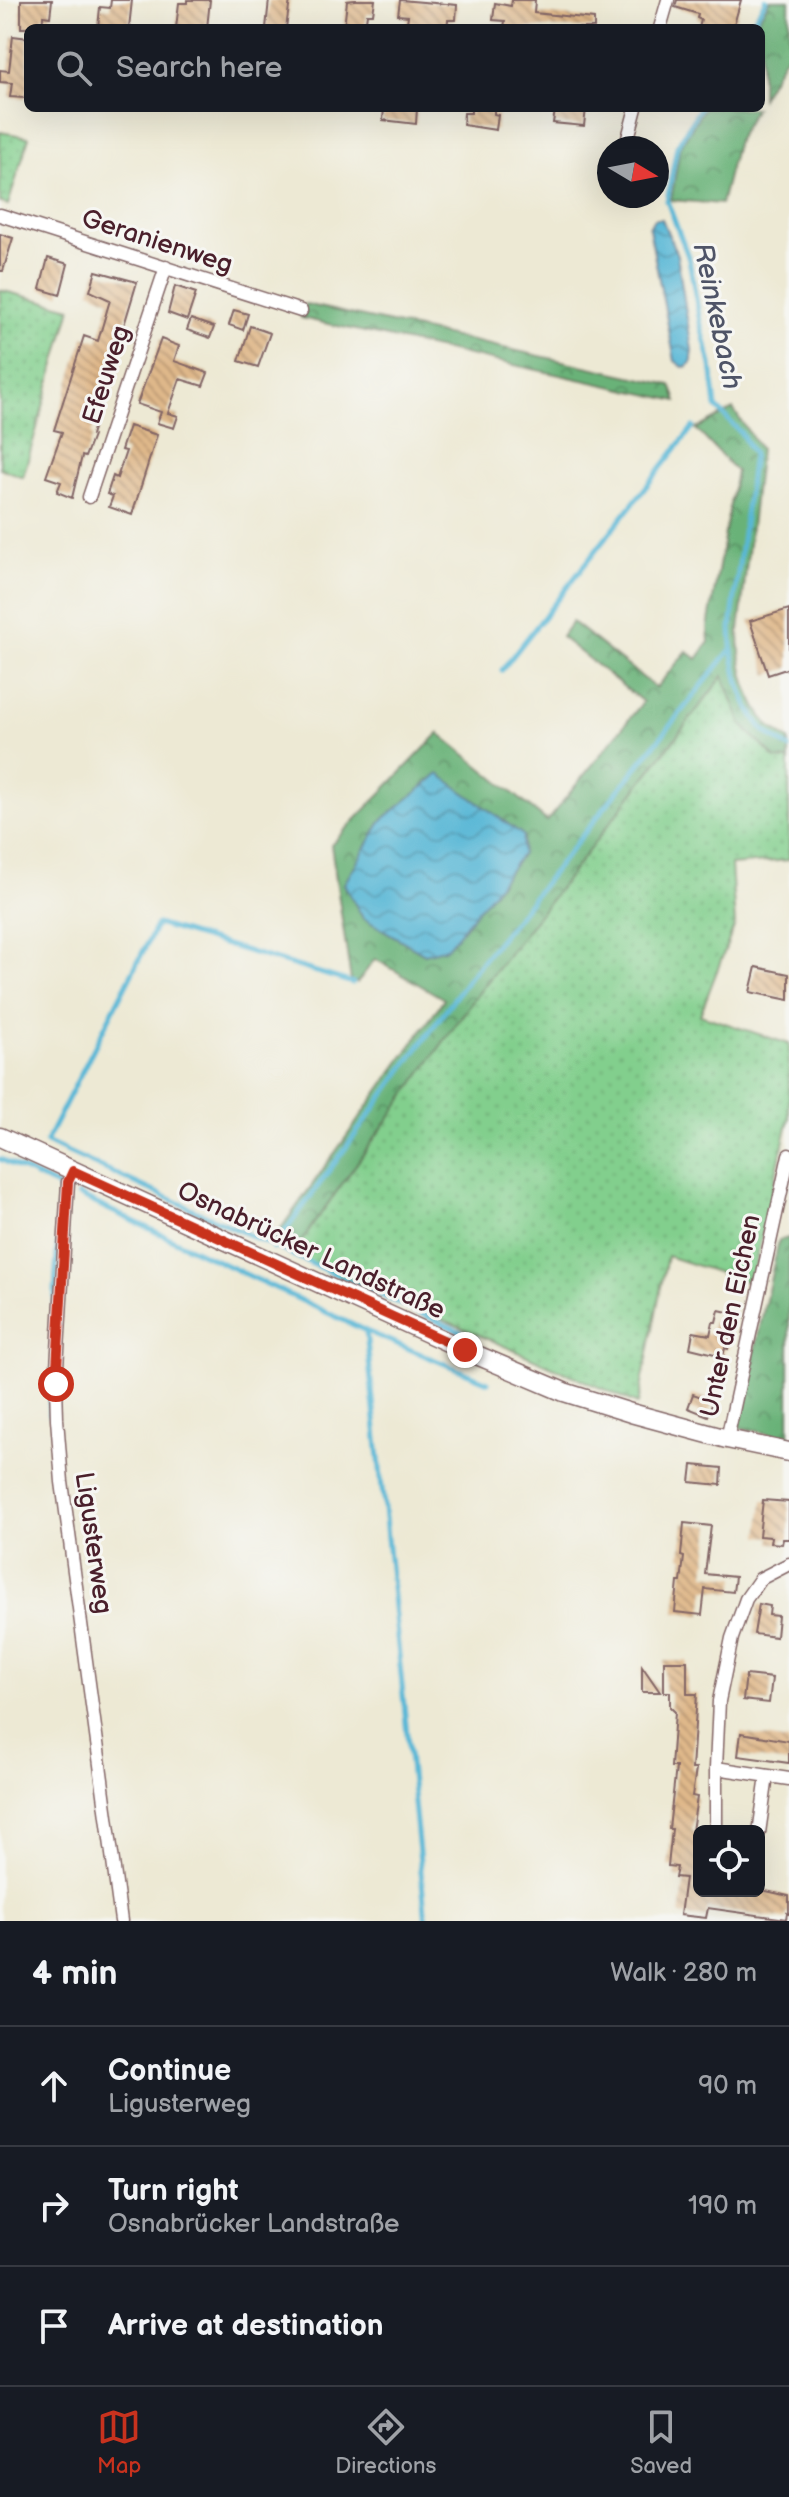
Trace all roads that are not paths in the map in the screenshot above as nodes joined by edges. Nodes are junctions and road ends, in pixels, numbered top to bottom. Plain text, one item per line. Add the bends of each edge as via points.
1 (668, 0) edge
2 (661, 24) edge
3 (635, 112) edge
4 (629, 136) edge
5 (0, 215) edge
6 (166, 267) junction
7 (301, 311) dead end
8 (89, 497) dead end
9 (0, 1137) edge
10 (789, 1155) edge
11 (73, 1171) junction
12 (727, 1439) junction
13 (789, 1452) edge
14 (789, 1564) edge
15 (716, 1768) junction
16 (767, 1776) junction
17 (789, 1779) edge
18 (716, 1825) edge
19 (760, 1825) edge
20 (121, 1921) edge

1 - 2 street
3 - 4 street
5 - 6 street, Geranienweg
6 - 7 street, Geranienweg
6 - 8 street, Efeuweg
9 - 11 street, Osnabrücker Landstraße
10 - 12 street, Unter den Eichen
11 - 12 street, Osnabrücker Landstraße via 550,1386
11 - 20 street, Ligusterweg via 68,1182 57,1419
12 - 13 street, Osnabrücker Landstraße
14 - 15 street via 760,1579 743,1607 719,1701
15 - 16 street
15 - 18 street
16 - 17 street
16 - 19 street

